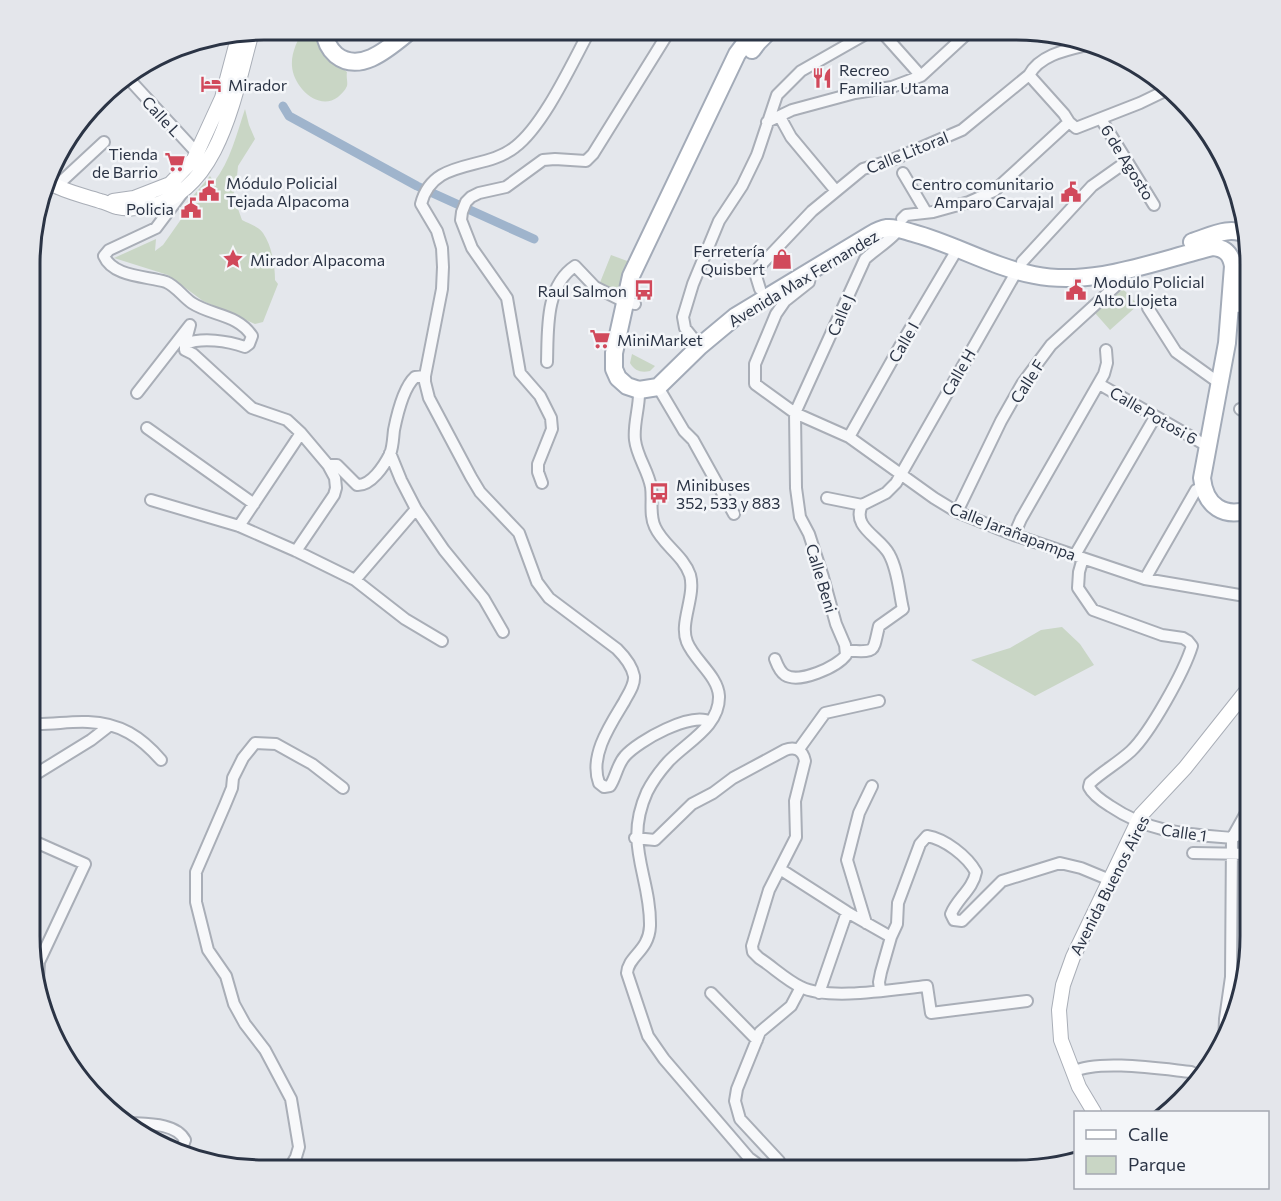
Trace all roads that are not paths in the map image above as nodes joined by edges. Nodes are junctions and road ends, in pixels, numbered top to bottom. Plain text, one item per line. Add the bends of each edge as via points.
1 (326, 40) edge
2 (336, 40) edge
3 (382, 40) edge
4 (397, 40) edge
5 (584, 40) edge
6 (664, 40) edge
7 (752, 40) edge
8 (855, 40) edge
9 (889, 40) edge
10 (960, 40) edge
11 (250, 41) edge
12 (237, 42) edge
13 (1074, 48) edge
14 (1029, 75) junction
15 (921, 76) junction
16 (133, 83) edge
17 (1160, 93) edge
18 (780, 117) junction
19 (1101, 118) junction
20 (767, 122) junction
21 (1068, 122) junction
22 (104, 142) dead end
23 (202, 157) junction
24 (1126, 162) junction
25 (903, 173) dead end
26 (174, 179) junction
27 (56, 184) edge
28 (55, 186) edge
29 (185, 190) junction
30 (836, 191) junction
31 (101, 201) junction
32 (1154, 205) dead end
33 (926, 212) junction
34 (900, 224) junction
35 (1238, 231) edge
36 (958, 248) junction
37 (1120, 266) junction
38 (1020, 267) junction
39 (802, 270) junction
40 (762, 293) junction
41 (630, 303) junction
42 (1148, 308) dead end
43 (1240, 317) edge
44 (697, 342) junction
45 (185, 344) junction
46 (1106, 350) dead end
47 (547, 362) dead end
48 (425, 376) junction
49 (1226, 382) junction
50 (1099, 384) junction
51 (640, 385) junction
52 (657, 387) junction
53 (136, 393) dead end
54 (795, 413) junction
55 (1155, 417) junction
56 (147, 428) dead end
57 (301, 434) junction
58 (849, 437) junction
59 (1214, 445) junction
60 (390, 453) junction
61 (327, 465) junction
62 (900, 475) junction
63 (542, 483) dead end
64 (1208, 486) junction
65 (826, 498) dead end
66 (151, 500) dead end
67 (1240, 501) edge
68 (254, 504) junction
69 (862, 505) junction
70 (416, 508) junction
71 (957, 512) junction
72 (1240, 512) edge
73 (734, 514) dead end
74 (239, 526) junction
75 (1014, 535) junction
76 (296, 550) junction
77 (1079, 557) junction
78 (1145, 579) junction
79 (355, 580) junction
80 (1240, 595) edge
81 (503, 632) dead end
82 (442, 641) dead end
83 (846, 651) junction
84 (775, 659) dead end
85 (879, 701) dead end
86 (1240, 702) edge
87 (710, 722) junction
88 (41, 725) edge
89 (109, 726) junction
90 (799, 749) junction
91 (161, 760) dead end
92 (41, 771) edge
93 (872, 786) dead end
94 (343, 788) dead end
95 (1137, 822) junction
96 (1240, 824) edge
97 (1240, 834) edge
98 (635, 838) junction
99 (1232, 838) junction
100 (41, 844) edge
101 (1193, 853) dead end
102 (1233, 854) junction
103 (1240, 854) edge
104 (780, 869) junction
105 (1110, 880) junction
106 (847, 912) junction
107 (866, 922) junction
108 (891, 937) junction
109 (41, 957) edge
110 (1236, 977) edge
111 (801, 987) junction
112 (880, 990) junction
113 (711, 993) dead end
114 (819, 993) junction
115 (1027, 1001) dead end
116 (1226, 1016) edge
117 (757, 1040) junction
118 (1073, 1072) junction
119 (1194, 1073) edge
120 (1093, 1111) edge
121 (142, 1124) edge
122 (183, 1145) edge
123 (294, 1160) edge
124 (752, 1160) edge
125 (778, 1160) edge

1 - 4 main road via 334,53 354,62 374,57
2 - 3 main road via 351,52 358,52
5 - 48 street via 537,123 523,139 503,155 432,180 425,192 421,204 437,231 443,267
6 - 63 street via 586,161 543,160 506,187 479,193 464,207 461,220 472,248 507,298 520,373 540,396 551,418 552,429 538,464
7 - 41 main road via 737,54 631,276
8 - 20 street via 801,71 777,95
9 - 15 street
10 - 15 street
11 - 23 main road via 234,103
12 - 23 main road
13 - 14 street, Calle Litoral via 1035,64
14 - 21 street
14 - 30 street, Calle Litoral via 971,125 863,169
15 - 18 street via 892,87 792,110
16 - 23 street, Calle L
17 - 19 street
18 - 20 street
18 - 30 street via 791,137
19 - 21 street via 1076,128
19 - 24 street, 6 de Agosto
20 - 44 street via 757,155 719,221 693,284 683,317 685,328
21 - 33 street via 994,191 969,202
22 - 27 street
23 - 26 main road
23 - 29 main road
24 - 32 street, 6 de Agosto
24 - 38 street, Calle H via 1092,186
25 - 33 street
26 - 29 street
26 - 31 main road via 134,198
28 - 31 main road
29 - 31 main road via 169,200 136,208
29 - 45 street via 156,228 104,256 114,269 169,283 191,302 246,326 252,336 245,347 230,341 201,339
30 - 40 street, Calle Litoral via 759,267 756,276
33 - 34 street via 906,215
34 - 36 main road, Avenida Max Fernandez
34 - 38 main road, Avenida Max Fernandez via 950,233
34 - 39 main road, Avenida Max Fernandez via 879,230
34 - 54 street, Calle J via 897,234 865,259
35 - 37 main road, Avenida Max Fernandez
36 - 38 main road, Avenida Max Fernandez
36 - 58 street, Calle I
37 - 38 main road, Avenida Max Fernandez
37 - 49 main road, Avenida Max Fernandez via 1213,247 1228,252 1233,266
37 - 71 street, Calle F via 1120,282 1051,345 1022,384
38 - 62 street, Calle H
39 - 40 main road, Avenida Max Fernandez
39 - 54 street, Calle Jarañapampa via 810,277 809,282 782,304 755,364 755,384
40 - 44 main road, Avenida Max Fernandez via 730,308
41 - 47 street via 595,287 575,266 564,273 551,303
41 - 51 main road via 614,353 614,369 622,382
42 - 49 street via 1176,352 1215,380
43 - 49 main road, Avenida Max Fernandez via 1239,343
44 - 51 main road, Avenida Max Fernandez
44 - 52 main road, Avenida Max Fernandez
45 - 53 street via 190,325
45 - 57 street via 186,350 252,408 287,420
46 - 50 street via 1107,363
48 - 60 street via 415,377 408,387
48 - 87 street via 429,398 480,492 519,532 537,582 549,598 617,649 633,673 632,687 598,754 599,783 610,786 625,756 644,741 680,723 695,719
49 - 59 main road, Avenida Max Fernandez
50 - 55 street, Calle Potosi 6
50 - 75 street
51 - 52 main road
51 - 87 street via 634,436 637,452 651,485 653,522 685,565 691,582 686,641 717,687 719,694
52 - 73 street via 693,440
54 - 58 street, Calle Jarañapampa
54 - 83 street, Calle Beni via 800,517 824,577
55 - 59 street, Calle Potosi 6 via 1202,443
55 - 77 street
56 - 68 street
57 - 61 street
57 - 68 street
58 - 62 street, Calle Jarañapampa
59 - 64 main road, Avenida Max Fernandez
60 - 61 street via 364,485 357,485 337,465
60 - 70 street
61 - 76 street via 335,478 334,495
62 - 69 street, Calle H via 886,493
62 - 71 street, Calle Jarañapampa
64 - 67 main road via 1222,500
64 - 72 main road via 1208,499 1224,511
64 - 78 street via 1196,490
65 - 69 street
66 - 74 street
68 - 74 street
69 - 83 street via 859,518 889,554 903,609 879,626 873,649
70 - 79 street
70 - 81 street
71 - 75 street, Calle Jarañapampa
74 - 76 street
75 - 77 street, Calle Jarañapampa
76 - 79 street
77 - 78 street, Calle Jarañapampa
77 - 95 street, Calle 1 via 1078,588 1093,610 1162,635 1183,638 1192,646 1159,713 1140,741 1090,783 1091,791 1102,801
78 - 80 street, Calle Jarañapampa
79 - 82 street via 405,619
83 - 84 street via 844,658 830,668 793,678 780,671
85 - 90 street via 825,713
86 - 95 main road, Avenida Buenos Aires
87 - 98 street via 657,775 642,804
88 - 89 street via 89,722
89 - 91 street via 128,730
89 - 92 street
90 - 98 street via 791,747 733,778 692,804 655,840
90 - 104 street via 805,761 794,810 797,831
93 - 107 street via 859,813 847,860
94 - 123 street via 312,764 276,744 255,743 233,778 196,872 196,902 208,951 226,976 234,1004 291,1099 299,1147
95 - 99 street, Calle 1 via 1171,832
95 - 105 main road, Avenida Buenos Aires
96 - 99 street
97 - 99 street
98 - 124 street via 650,925 645,946 629,965 627,974 648,1036
99 - 102 street
100 - 109 street via 85,864
101 - 102 street
102 - 103 street
102 - 110 street
104 - 106 street
104 - 111 street via 769,890 753,952
105 - 108 street via 1060,863 1002,881 962,921 954,920 954,907 971,886 976,872 962,856 936,837 927,836 920,844 898,903 897,924
105 - 118 main road, Avenida Buenos Aires via 1072,957 1063,986 1059,1010 1061,1040
106 - 107 street
106 - 114 street
107 - 108 street
108 - 112 street
110 - 116 street
111 - 114 street
111 - 117 street via 791,1006 767,1025
112 - 114 street
112 - 115 street via 927,986 931,1013
113 - 117 street
117 - 125 street via 735,1095 735,1107 740,1119
118 - 119 street via 1112,1066
118 - 120 main road, Avenida Buenos Aires
121 - 122 street via 177,1131 185,1140

